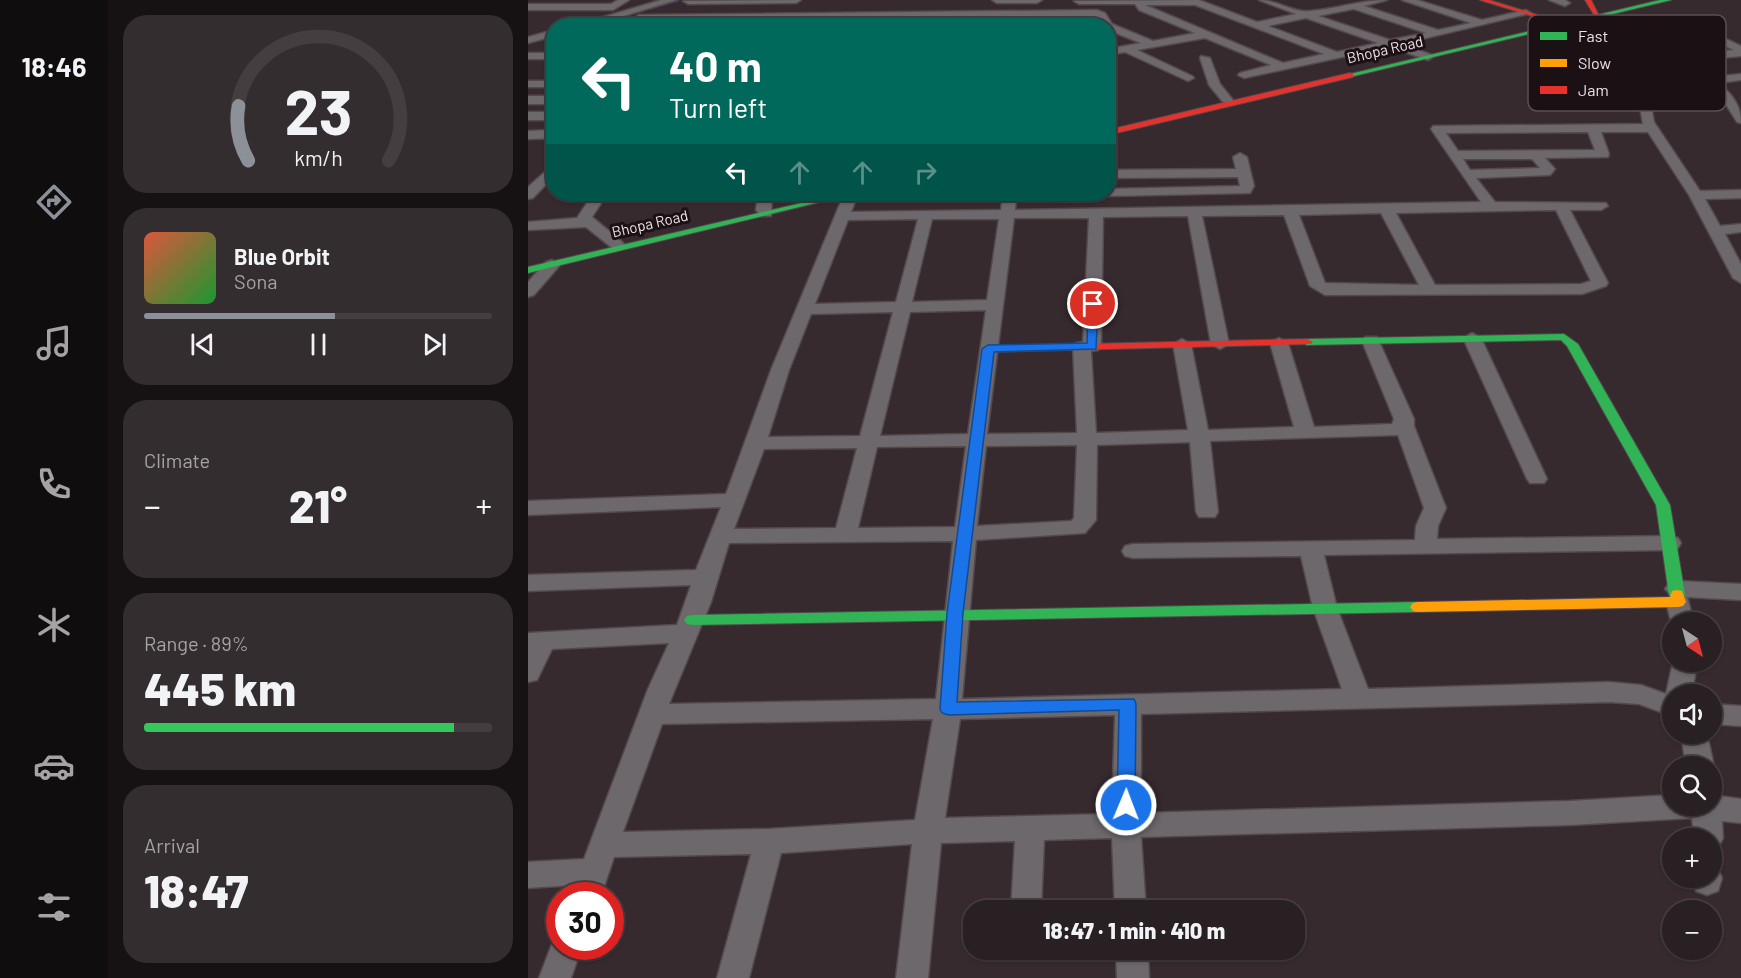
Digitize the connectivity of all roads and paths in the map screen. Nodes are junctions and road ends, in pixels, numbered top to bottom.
1 (604, 0) edge
2 (624, 0) edge
3 (671, 0) edge
4 (796, 0) edge
5 (917, 0) edge
6 (941, 0) edge
7 (983, 0) edge
8 (997, 0) edge
9 (1037, 0) edge
10 (1048, 0) edge
11 (1264, 0) edge
12 (1336, 0) edge
13 (1407, 0) edge
14 (1483, 0) edge
15 (1658, 0) edge
16 (1668, 0) edge
17 (690, 1) edge
18 (1071, 1) edge
19 (1082, 1) edge
20 (1140, 1) edge
21 (1588, 1) edge
22 (1383, 3) edge
23 (1353, 6) junction
24 (528, 7) edge
25 (1330, 10) junction
26 (1616, 10) junction
27 (1263, 13) dead end
28 (1526, 13) junction
29 (1080, 14) junction
30 (1306, 15) junction
31 (1533, 15) edge
32 (1596, 15) edge
33 (1600, 15) edge
34 (1601, 15) edge
35 (626, 16) edge
36 (906, 16) junction
37 (932, 16) junction
38 (528, 17) edge
39 (1350, 17) dead end
40 (954, 18) edge
41 (976, 18) edge
42 (1035, 18) edge
43 (1050, 18) edge
44 (1104, 18) edge
45 (1282, 20) junction
46 (1482, 23) junction
47 (1255, 25) junction
48 (1302, 27) dead end
49 (1457, 28) junction
50 (528, 29) edge
51 (1116, 29) edge
52 (546, 30) edge
53 (1528, 31) edge
54 (1391, 32) dead end
55 (1437, 33) junction
56 (546, 34) edge
57 (1206, 34) junction
58 (1412, 39) junction
59 (528, 40) edge
60 (1343, 42) dead end
61 (1391, 43) junction
62 (1726, 44) edge
63 (1155, 45) junction
64 (1363, 49) junction
65 (1129, 50) junction
66 (1116, 51) edge
67 (1741, 52) edge
68 (1177, 54) dead end
69 (1726, 54) edge
70 (1336, 55) junction
71 (546, 56) edge
72 (1425, 56) junction
73 (528, 57) edge
74 (1204, 58) dead end
75 (1282, 66) junction
76 (1244, 75) dead end
77 (1188, 78) dead end
78 (528, 84) edge
79 (546, 84) edge
80 (1726, 96) edge
81 (528, 100) edge
82 (546, 100) edge
83 (1227, 100) junction
84 (1647, 111) edge
85 (528, 116) edge
86 (546, 116) edge
87 (1741, 119) edge
88 (1593, 128) junction
89 (1651, 128) junction
90 (1116, 129) edge
91 (1116, 129) edge
92 (546, 134) edge
93 (528, 135) edge
94 (1454, 155) junction
95 (1536, 155) junction
96 (1240, 157) dead end
97 (546, 168) edge
98 (536, 169) dead end
99 (1244, 173) junction
100 (1116, 174) edge
101 (1466, 174) junction
102 (546, 176) edge
103 (1116, 193) edge
104 (1741, 194) edge
105 (528, 195) edge
106 (1696, 195) junction
107 (595, 201) edge
108 (765, 201) edge
109 (807, 201) edge
110 (817, 201) edge
111 (847, 201) edge
112 (1003, 201) edge
113 (1009, 201) edge
114 (1016, 201) edge
115 (1491, 206) junction
116 (1561, 206) junction
117 (1601, 206) dead end
118 (1387, 210) junction
119 (1194, 211) junction
120 (1290, 211) junction
121 (765, 212) junction
122 (1096, 213) junction
123 (926, 215) junction
124 (842, 216) junction
125 (588, 222) junction
126 (528, 226) edge
127 (1741, 228) edge
128 (1716, 231) junction
129 (616, 244) junction
130 (1734, 254) edge
131 (528, 265) edge
132 (552, 265) junction
133 (528, 270) edge
134 (1741, 278) edge
135 (1430, 290) junction
136 (528, 292) edge
137 (994, 305) junction
138 (901, 306) junction
139 (805, 309) junction
140 (1472, 338) junction
141 (1371, 341) junction
142 (1279, 343) junction
143 (1220, 344) junction
144 (1182, 345) junction
145 (1087, 347) junction
146 (988, 349) junction
147 (1404, 426) junction
148 (1306, 432) junction
149 (1199, 434) junction
150 (1087, 439) junction
151 (976, 440) junction
152 (869, 442) junction
153 (756, 443) junction
154 (1537, 479) dead end
155 (734, 500) junction
156 (528, 508) edge
157 (1207, 512) dead end
158 (965, 534) junction
159 (844, 535) junction
160 (721, 536) junction
161 (1670, 543) junction
162 (1425, 547) junction
163 (1311, 549) junction
164 (1133, 551) dead end
165 (705, 577) junction
166 (528, 583) edge
167 (1741, 592) edge
168 (1679, 604) edge
169 (1325, 608) junction
170 (955, 613) junction
171 (689, 627) junction
172 (536, 642) edge
173 (528, 673) edge
174 (1359, 699) junction
175 (1662, 702) edge
176 (1128, 704) junction
177 (948, 709) junction
178 (652, 714) junction
179 (1722, 715) edge
180 (1741, 716) edge
181 (1662, 808) edge
182 (1722, 808) edge
183 (1741, 811) edge
184 (1126, 825) junction
185 (1030, 828) junction
186 (928, 831) junction
187 (769, 841) junction
188 (594, 871) edge
189 (528, 875) edge
190 (1026, 900) edge
191 (1130, 900) edge
192 (561, 960) edge
193 (1132, 960) edge
194 (555, 978) edge
195 (734, 978) edge
196 (912, 978) edge
197 (1133, 978) edge

1 - 35 street
2 - 35 street
3 - 35 street
4 - 17 street
5 - 36 street
6 - 37 street
7 - 41 street
8 - 9 street
9 - 10 street
9 - 42 street
11 - 30 street
12 - 23 street
13 - 46 street
14 - 28 main road
15 - 26 main road, Bhopa Road
16 - 34 main road, Bhopa Road
17 - 35 street
18 - 19 street
19 - 20 street
19 - 29 street
20 - 47 street
20 - 57 street
21 - 26 main road
21 - 32 main road
22 - 23 street
22 - 49 street
23 - 25 street
23 - 55 street
24 - 35 street
25 - 30 street
25 - 39 street
26 - 33 main road, Bhopa Road
27 - 45 street
28 - 31 main road
28 - 46 street
29 - 43 street
29 - 44 street
30 - 45 street
30 - 61 street
35 - 36 street
35 - 38 street
36 - 37 street
37 - 40 street
45 - 47 street
45 - 48 street
46 - 49 street
47 - 57 street
47 - 70 street
49 - 55 street
50 - 52 street
51 - 63 street
53 - 72 main road, Bhopa Road
54 - 58 street
55 - 58 street
56 - 59 street
57 - 63 street
57 - 75 street
58 - 61 street
60 - 64 street
61 - 64 street
61 - 72 street
62 - 67 street
63 - 65 street
63 - 68 street
64 - 70 street
65 - 66 street
65 - 77 street
67 - 69 street
70 - 75 street
71 - 73 street
72 - 83 main road, Bhopa Road
72 - 90 main road, Bhopa Road
74 - 83 street
75 - 76 street
78 - 79 street
80 - 87 street
81 - 82 street
83 - 91 main road, Bhopa Road
84 - 89 street
85 - 86 street
88 - 89 street
88 - 94 street
88 - 95 street
89 - 106 street
92 - 93 street
94 - 95 street
94 - 101 street
95 - 101 street
96 - 99 street
97 - 98 street
99 - 100 street
99 - 103 street
101 - 115 street
102 - 105 street
104 - 106 street
106 - 128 street
107 - 125 street
108 - 121 street
109 - 121 main road, Bhopa Road
110 - 121 main road, Bhopa Road
111 - 124 street
112 - 123 street
113 - 137 street
114 - 122 street
115 - 116 street
115 - 118 street
116 - 117 street
116 - 135 street
118 - 120 street
118 - 135 street
119 - 120 street
119 - 122 street
119 - 143 street
120 - 135 street
121 - 129 main road, Bhopa Road
121 - 132 main road, Bhopa Road
122 - 145 street
123 - 124 street
123 - 138 street
124 - 139 street
125 - 126 street
125 - 129 street
127 - 128 street
128 - 130 street
129 - 131 main road, Bhopa Road
130 - 134 street
132 - 133 main road, Bhopa Road
132 - 136 street
137 - 138 street
137 - 146 street
138 - 139 street
138 - 152 street
139 - 153 street
140 - 141 main road
140 - 154 street
140 - 161 main road
141 - 142 main road
141 - 147 street
142 - 143 main road
142 - 148 street
143 - 144 main road
144 - 145 main road
144 - 149 street
145 - 146 main road
145 - 150 street
146 - 151 street
147 - 148 street
147 - 162 street
148 - 149 street
149 - 150 street
149 - 157 street
150 - 151 street
150 - 158 street
151 - 152 street
151 - 158 street
152 - 153 street
152 - 159 street
153 - 155 street
155 - 156 street
155 - 160 street
158 - 159 street
158 - 170 street
159 - 160 street
160 - 165 street
161 - 162 street
161 - 168 main road
162 - 163 street
163 - 164 street
163 - 169 street
165 - 166 street
165 - 171 street
167 - 168 street
168 - 169 main road
169 - 170 main road
169 - 174 street
170 - 171 main road
170 - 177 street
171 - 172 street
171 - 178 street
172 - 173 street
174 - 175 street
174 - 176 street
176 - 177 street
176 - 184 street
177 - 178 street
177 - 186 street
178 - 188 street
179 - 180 street
181 - 184 street
182 - 183 street
184 - 185 street
184 - 191 street
185 - 186 street
185 - 190 street
186 - 187 street
186 - 196 street
187 - 188 street
187 - 195 street
188 - 189 street
192 - 194 street
193 - 197 street

